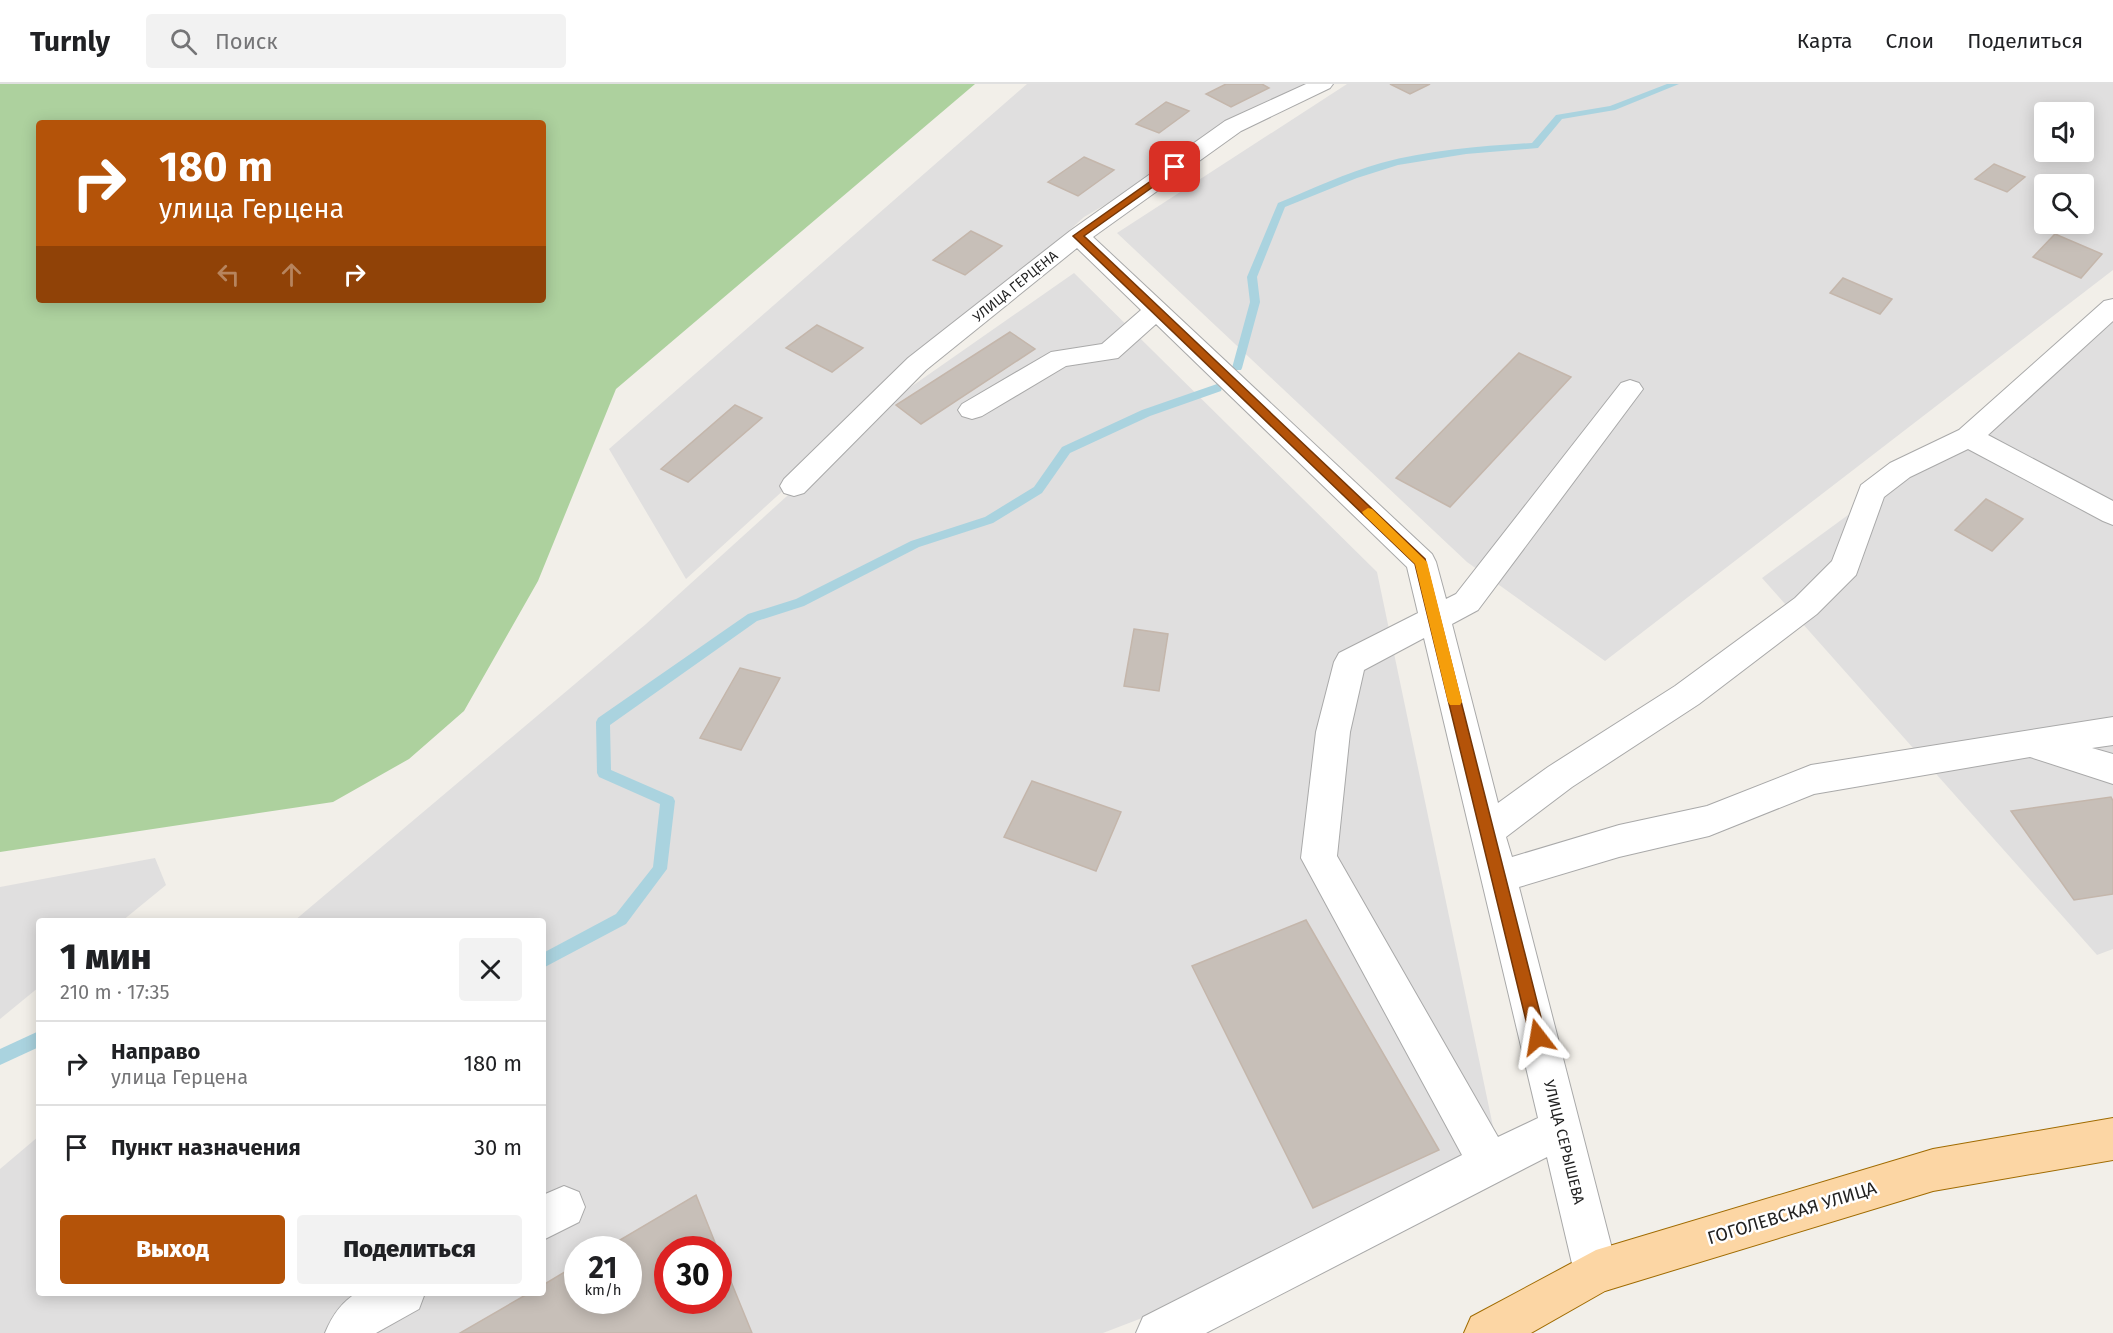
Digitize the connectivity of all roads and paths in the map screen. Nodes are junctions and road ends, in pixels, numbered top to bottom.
1 (1323, 84) edge
2 (1078, 236) junction
3 (2113, 307) edge
4 (1157, 310) junction
5 (1630, 389) dead end
6 (972, 410) dead end
7 (1969, 437) junction
8 (794, 486) dead end
9 (2113, 514) edge
10 (1435, 619) junction
11 (2113, 731) edge
12 (2030, 743) junction
13 (2113, 770) edge
14 (1487, 831) junction
15 (1499, 877) junction
16 (1560, 1129) junction
17 (2113, 1139) edge
18 (1489, 1163) junction
19 (1596, 1272) junction
20 (397, 1296) edge
21 (348, 1333) edge
22 (1159, 1333) edge
23 (1487, 1333) edge

1 - 2 street, УЛИЦА ГЕРЦЕНА
2 - 4 street, УЛИЦА СЕРЫШЕВА
2 - 8 street, УЛИЦА ГЕРЦЕНА
3 - 7 street
4 - 6 street
4 - 10 street, УЛИЦА СЕРЫШЕВА
5 - 10 street
7 - 9 street
7 - 14 street
10 - 14 street, УЛИЦА СЕРЫШЕВА
10 - 18 street
11 - 12 street
12 - 13 street
12 - 15 street
14 - 15 street, УЛИЦА СЕРЫШЕВА
15 - 16 street, УЛИЦА СЕРЫШЕВА
16 - 18 street
16 - 19 street, УЛИЦА СЕРЫШЕВА
17 - 19 main road, ГОГОЛЕВСКАЯ УЛИЦА
18 - 22 street
19 - 23 main road, ГОГОЛЕВСКАЯ УЛИЦА
20 - 21 street

